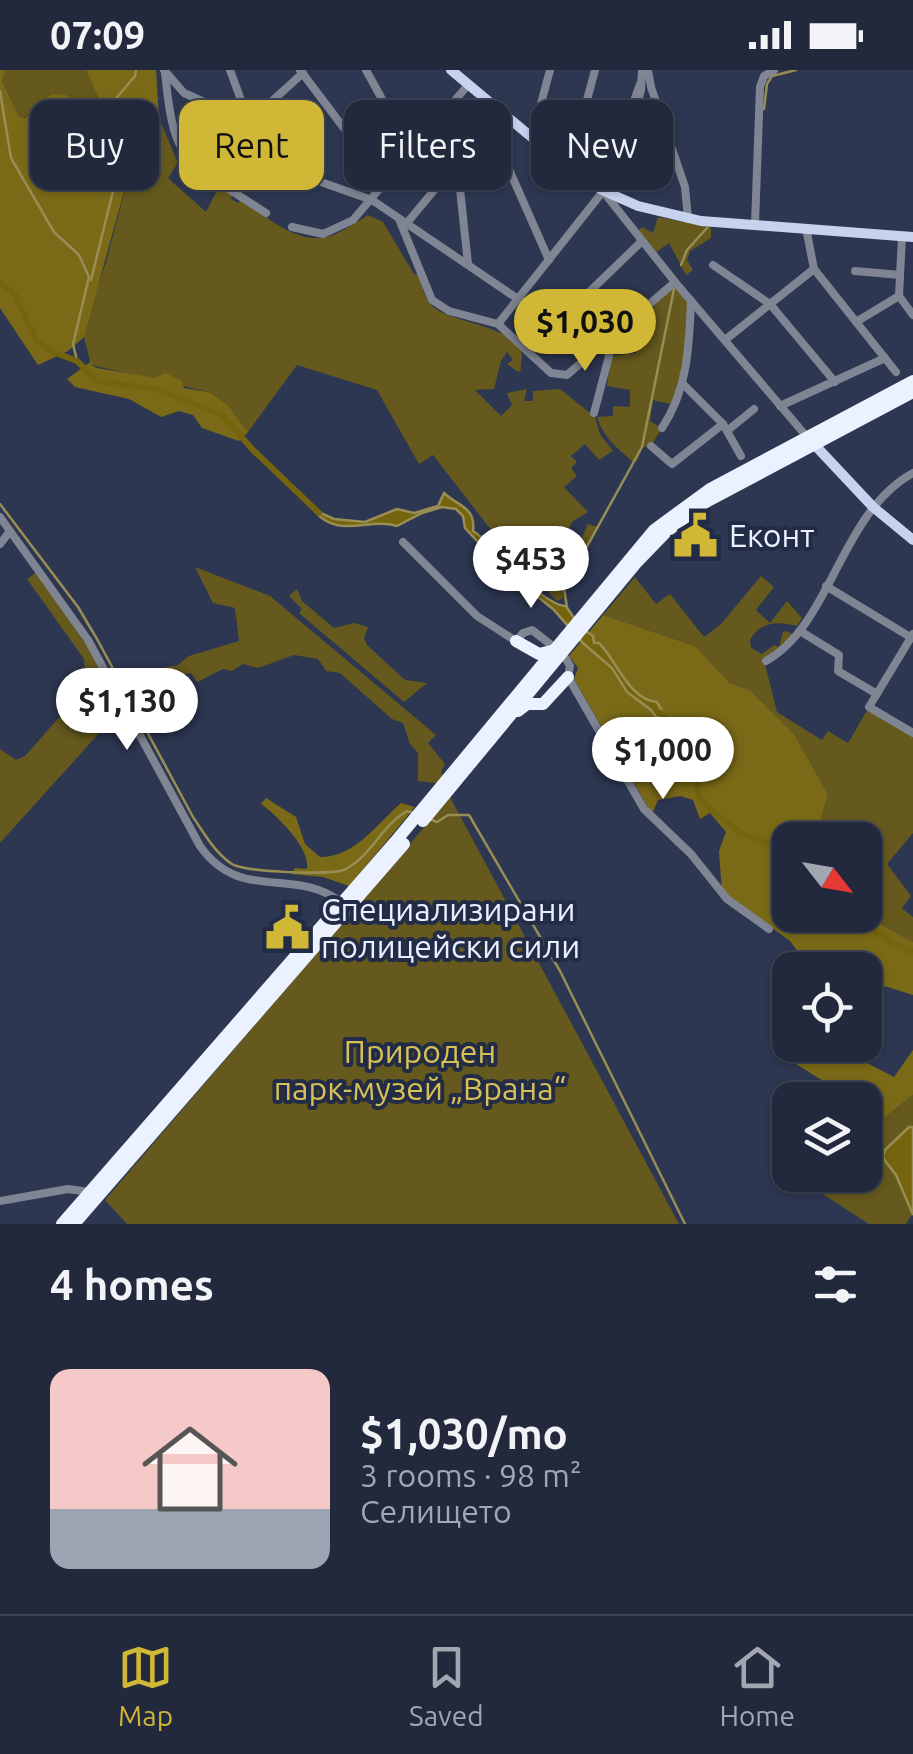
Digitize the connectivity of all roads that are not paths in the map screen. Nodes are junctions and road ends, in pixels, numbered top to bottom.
1 (230, 70) edge
2 (366, 70) edge
3 (450, 70) edge
4 (550, 70) edge
5 (595, 70) edge
6 (642, 70) edge
7 (774, 70) edge
8 (164, 71) edge
9 (303, 71) edge
10 (640, 84) junction
11 (468, 85) junction
12 (651, 87) junction
13 (200, 100) edge
14 (241, 100) edge
15 (272, 100) edge
16 (381, 100) edge
17 (456, 100) edge
18 (487, 100) edge
19 (542, 100) edge
20 (587, 100) edge
21 (638, 100) edge
22 (511, 120) edge
23 (344, 127) edge
24 (531, 136) edge
25 (179, 145) edge
26 (511, 174) edge
27 (324, 184) edge
28 (230, 190) edge
29 (381, 190) edge
30 (433, 190) edge
31 (460, 190) edge
32 (602, 190) junction
33 (372, 200) junction
34 (266, 214) dead end
35 (688, 219) junction
36 (402, 222) junction
37 (754, 224) junction
38 (292, 227) dead end
39 (806, 228) junction
40 (907, 236) edge
41 (642, 241) junction
42 (549, 260) junction
43 (468, 264) junction
44 (713, 265) dead end
45 (814, 268) junction
46 (855, 271) dead end
47 (900, 274) junction
48 (675, 282) junction
49 (899, 296) junction
50 (518, 299) junction
51 (691, 301) junction
52 (770, 304) junction
53 (913, 315) edge
54 (856, 322) junction
55 (498, 324) junction
56 (554, 326) junction
57 (725, 340) junction
58 (606, 341) junction
59 (586, 358) junction
60 (885, 358) junction
61 (896, 372) dead end
62 (913, 381) edge
63 (835, 382) junction
64 (683, 384) junction
65 (913, 392) edge
66 (780, 406) junction
67 (754, 409) dead end
68 (594, 412) dead end
69 (725, 427) junction
70 (662, 428) dead end
71 (811, 441) junction
72 (651, 446) dead end
73 (741, 456) dead end
74 (913, 473) edge
75 (873, 507) junction
76 (0, 517) edge
77 (10, 531) junction
78 (913, 540) edge
79 (403, 542) dead end
80 (0, 544) edge
81 (826, 586) junction
82 (800, 631) junction
83 (912, 636) edge
84 (516, 641) junction
85 (560, 647) junction
86 (532, 652) junction
87 (766, 661) dead end
88 (538, 676) junction
89 (568, 677) junction
90 (877, 694) junction
91 (533, 705) junction
92 (912, 718) edge
93 (505, 722) junction
94 (909, 731) edge
95 (428, 809) junction
96 (346, 906) junction
97 (769, 929) dead end
98 (89, 1193) junction
99 (0, 1200) edge
100 (62, 1224) edge
101 (74, 1224) edge

1 - 14 street
2 - 16 street
3 - 11 main road
4 - 19 street
5 - 20 street
6 - 10 street
6 - 12 street
7 - 37 street
8 - 13 street
8 - 25 street
9 - 15 street
9 - 23 street
10 - 12 street
10 - 21 street
11 - 17 street
11 - 18 main road
12 - 35 street
22 - 24 main road
26 - 42 street
27 - 33 street
28 - 34 street
29 - 33 street
30 - 36 street
31 - 43 street
32 - 35 main road
32 - 41 street
32 - 42 street
33 - 36 street
33 - 38 street
35 - 37 main road
36 - 43 street
36 - 55 street
37 - 39 main road
39 - 40 main road
39 - 45 street
40 - 47 street
41 - 48 street
41 - 56 street
42 - 50 street
43 - 50 street
44 - 52 street
45 - 52 street
45 - 54 street
46 - 47 street
47 - 49 street
48 - 51 street
48 - 58 street
49 - 53 street
49 - 54 street
50 - 55 street
50 - 56 street
51 - 57 street
51 - 64 street
52 - 57 street
52 - 63 street
54 - 60 street
55 - 59 street
56 - 59 street
57 - 66 street
58 - 59 street
58 - 68 street
60 - 61 street
60 - 63 street
62 - 71 highway
63 - 66 street
64 - 69 street
64 - 70 street
65 - 71 highway
66 - 71 street
67 - 69 street
69 - 72 street
69 - 73 street
71 - 75 main road
71 - 85 highway
74 - 75 street
75 - 78 main road
75 - 81 street
76 - 77 street
77 - 80 street
77 - 96 street
79 - 84 street
81 - 82 street
81 - 83 street
82 - 87 street
82 - 90 street
83 - 90 street
84 - 85 street
84 - 86 highway
85 - 86 highway
85 - 88 highway
85 - 89 street
86 - 88 highway
88 - 91 highway
88 - 93 highway
88 - 95 highway
89 - 91 highway
89 - 97 street
90 - 94 street
91 - 93 highway
92 - 94 street
93 - 95 highway
95 - 96 highway
96 - 98 highway
96 - 101 highway
98 - 99 street
98 - 100 highway

